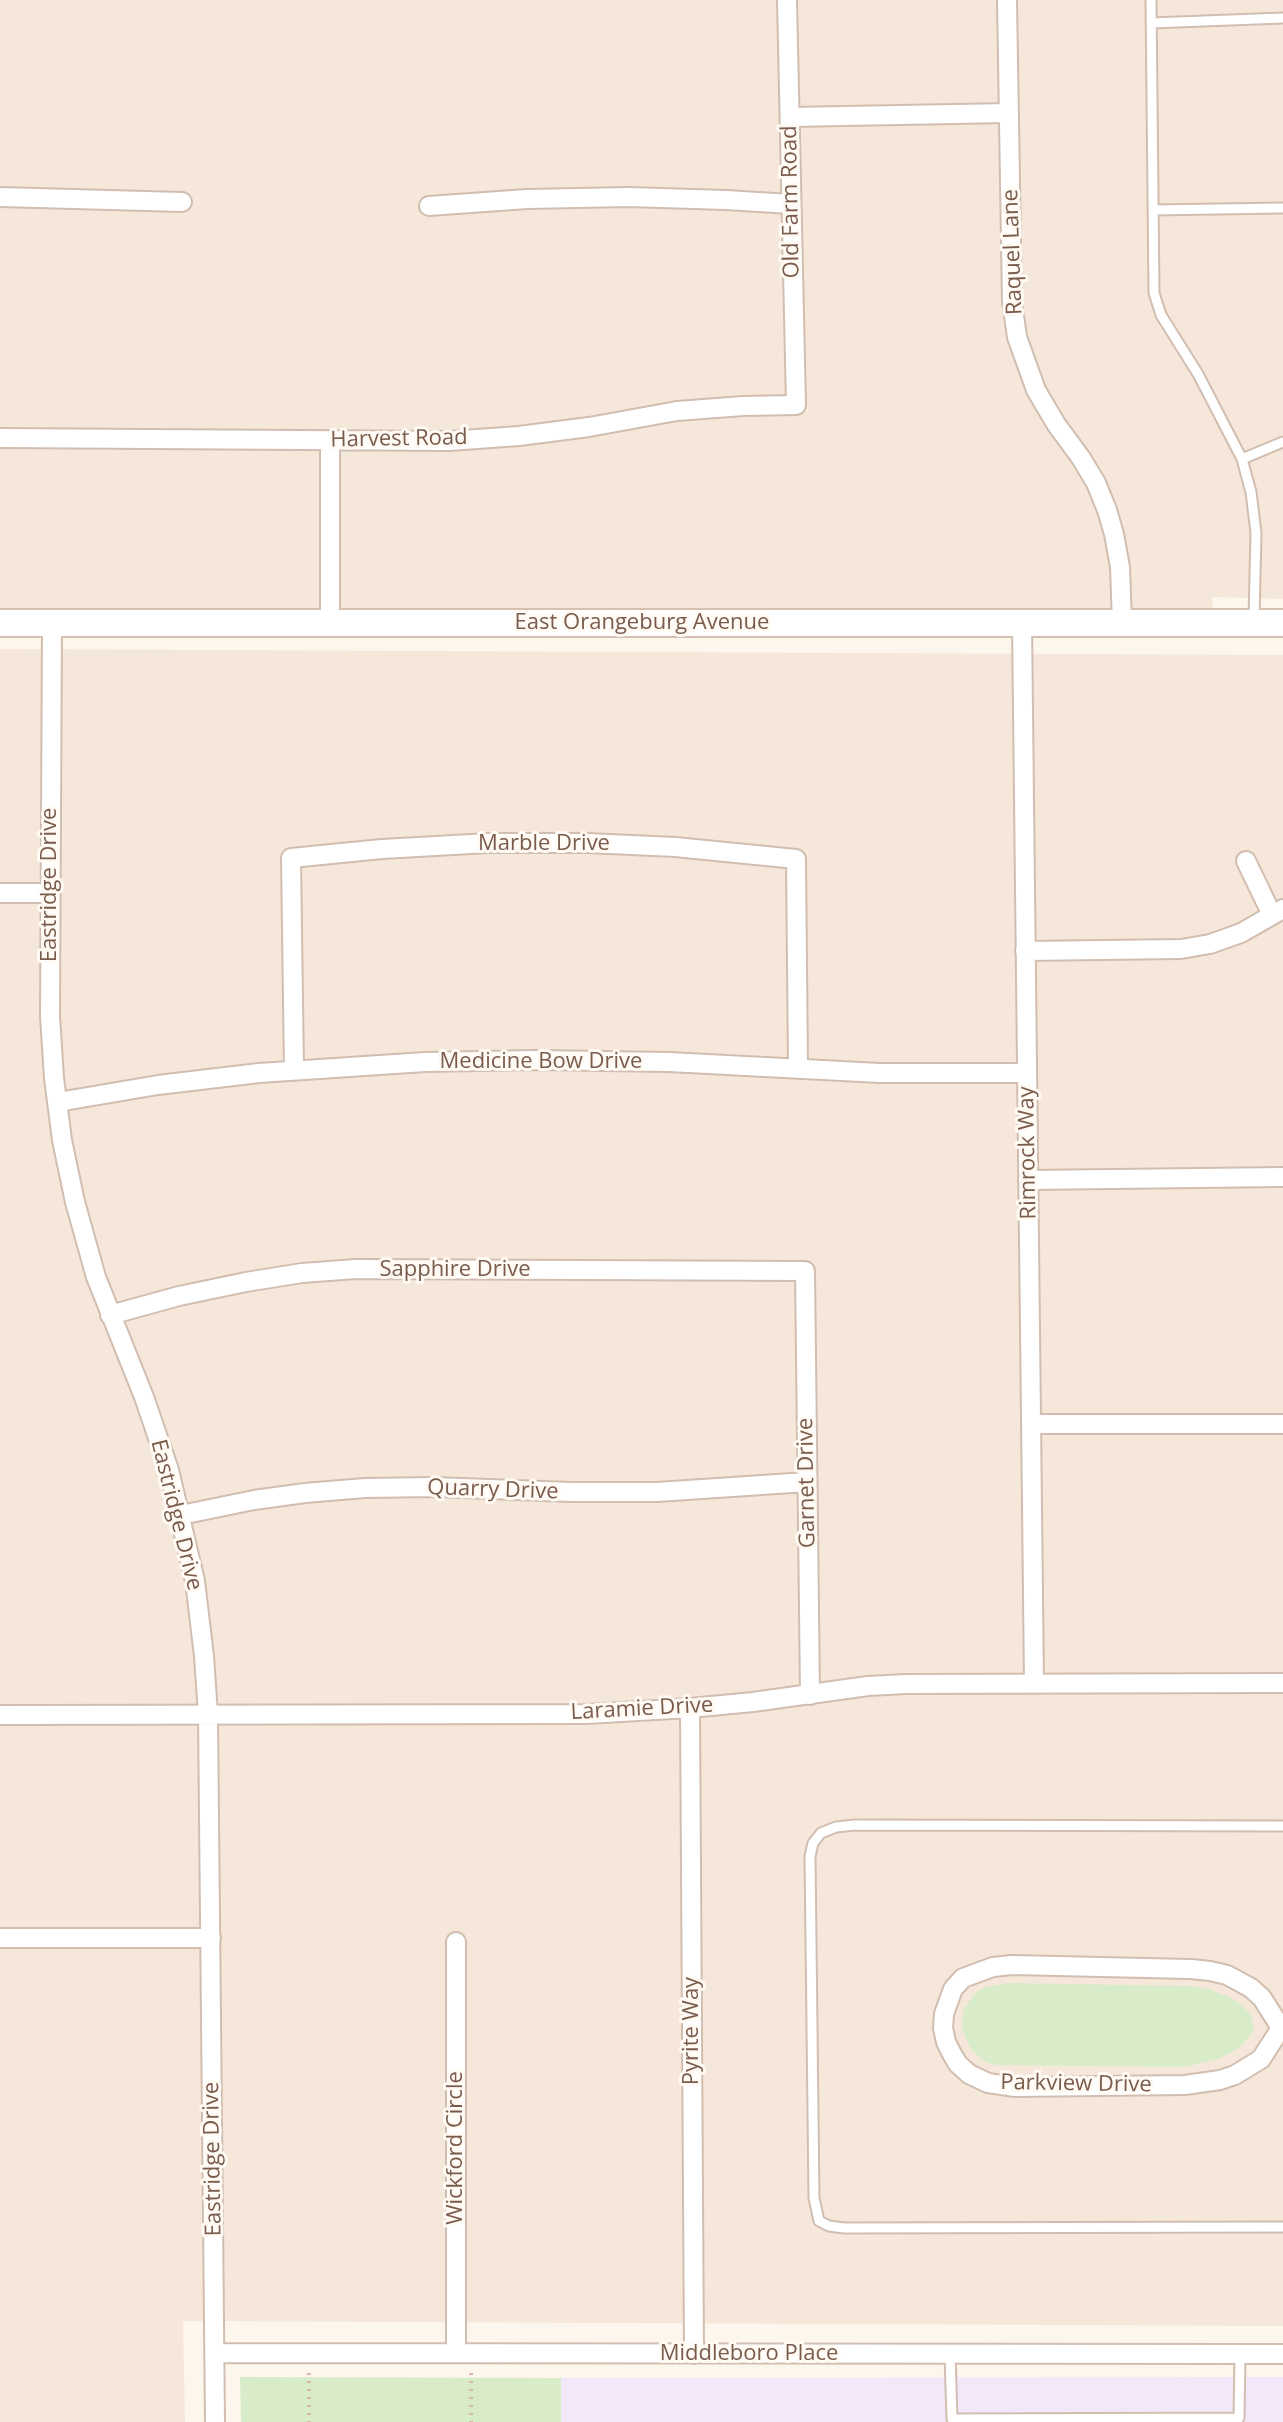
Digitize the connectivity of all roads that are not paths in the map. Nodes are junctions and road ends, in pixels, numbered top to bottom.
1 (787, 0) edge
2 (1007, 0) edge
3 (1151, 0) edge
4 (1283, 18) edge
5 (1151, 23) junction
6 (1009, 113) junction
7 (790, 117) junction
8 (0, 197) edge
9 (182, 202) dead end
10 (791, 204) junction
11 (429, 206) dead end
12 (1283, 208) edge
13 (1153, 210) junction
14 (796, 405) joint
15 (0, 438) edge
16 (330, 440) junction
17 (1283, 442) edge
18 (1242, 459) junction
19 (1022, 622) junction
20 (0, 623) edge
21 (52, 623) junction
22 (330, 623) junction
23 (1122, 623) junction
24 (1254, 623) junction
25 (1283, 623) edge
26 (1246, 861) dead end
27 (0, 893) edge
28 (50, 893) junction
29 (1277, 912) edge
30 (1025, 951) junction
31 (798, 1068) junction
32 (294, 1070) junction
33 (1027, 1073) junction
34 (58, 1102) junction
35 (1283, 1177) edge
36 (1028, 1180) junction
37 (805, 1271) joint
38 (110, 1315) junction
39 (1031, 1424) junction
40 (1283, 1424) edge
41 (807, 1482) junction
42 (181, 1515) junction
43 (1034, 1683) junction
44 (1283, 1683) edge
45 (810, 1695) junction
46 (690, 1708) junction
47 (0, 1715) edge
48 (208, 1715) junction
49 (1283, 1826) edge
50 (0, 1938) edge
51 (211, 1938) junction
52 (456, 1942) dead end
53 (1282, 2028) edge
54 (1283, 2227) edge
55 (215, 2353) junction
56 (456, 2353) junction
57 (694, 2354) junction
58 (950, 2354) junction
59 (1283, 2354) edge
60 (1240, 2355) junction
61 (952, 2420) edge
62 (1239, 2420) edge
63 (215, 2422) edge

1 - 7 street, Old Farm Road
2 - 6 street, Raquel Lane
3 - 5 lane
4 - 5 lane
5 - 13 lane
6 - 7 street
6 - 23 street, Raquel Lane
7 - 10 street, Old Farm Road
8 - 9 street
10 - 11 street
10 - 14 street, Old Farm Road
12 - 13 lane
13 - 18 lane
14 - 16 street, Harvest Road
15 - 16 street, Harvest Road
16 - 22 street
17 - 18 lane
18 - 24 lane
19 - 22 street, East Orangeburg Avenue
19 - 23 street, East Orangeburg Avenue
19 - 30 street, Rimrock Way
20 - 21 street, East Orangeburg Avenue
21 - 22 street, East Orangeburg Avenue
21 - 28 street, Eastridge Drive
23 - 24 street, East Orangeburg Avenue
24 - 25 street, East Orangeburg Avenue
26 - 29 street
27 - 28 street
28 - 34 street, Eastridge Drive
29 - 30 street
30 - 33 street, Rimrock Way
31 - 32 street, Medicine Bow Drive
31 - 32 street, Marble Drive
31 - 33 street, Medicine Bow Drive
32 - 34 street, Medicine Bow Drive
33 - 36 street, Rimrock Way
34 - 38 street, Eastridge Drive
35 - 36 street
36 - 39 street, Rimrock Way
37 - 38 street, Sapphire Drive
37 - 41 street, Garnet Drive
38 - 42 street, Eastridge Drive
39 - 40 street
39 - 43 street, Rimrock Way
41 - 42 street, Quarry Drive
41 - 45 street, Garnet Drive
42 - 48 street, Eastridge Drive
43 - 44 street, Laramie Drive
43 - 45 street, Laramie Drive
45 - 46 street, Laramie Drive
46 - 48 street, Laramie Drive
46 - 57 street, Pyrite Way
47 - 48 street, Laramie Drive
48 - 51 street, Eastridge Drive
49 - 54 lane
50 - 51 street
51 - 55 street, Eastridge Drive
52 - 56 street, Wickford Circle
53 - 53 street, Parkview Drive
55 - 56 street, Middleboro Place
55 - 63 street, Eastridge Drive
56 - 57 street, Middleboro Place
57 - 58 street, Middleboro Place
58 - 60 street, Middleboro Place
58 - 61 lane
59 - 60 street, Middleboro Place
60 - 62 lane
61 - 62 lane

